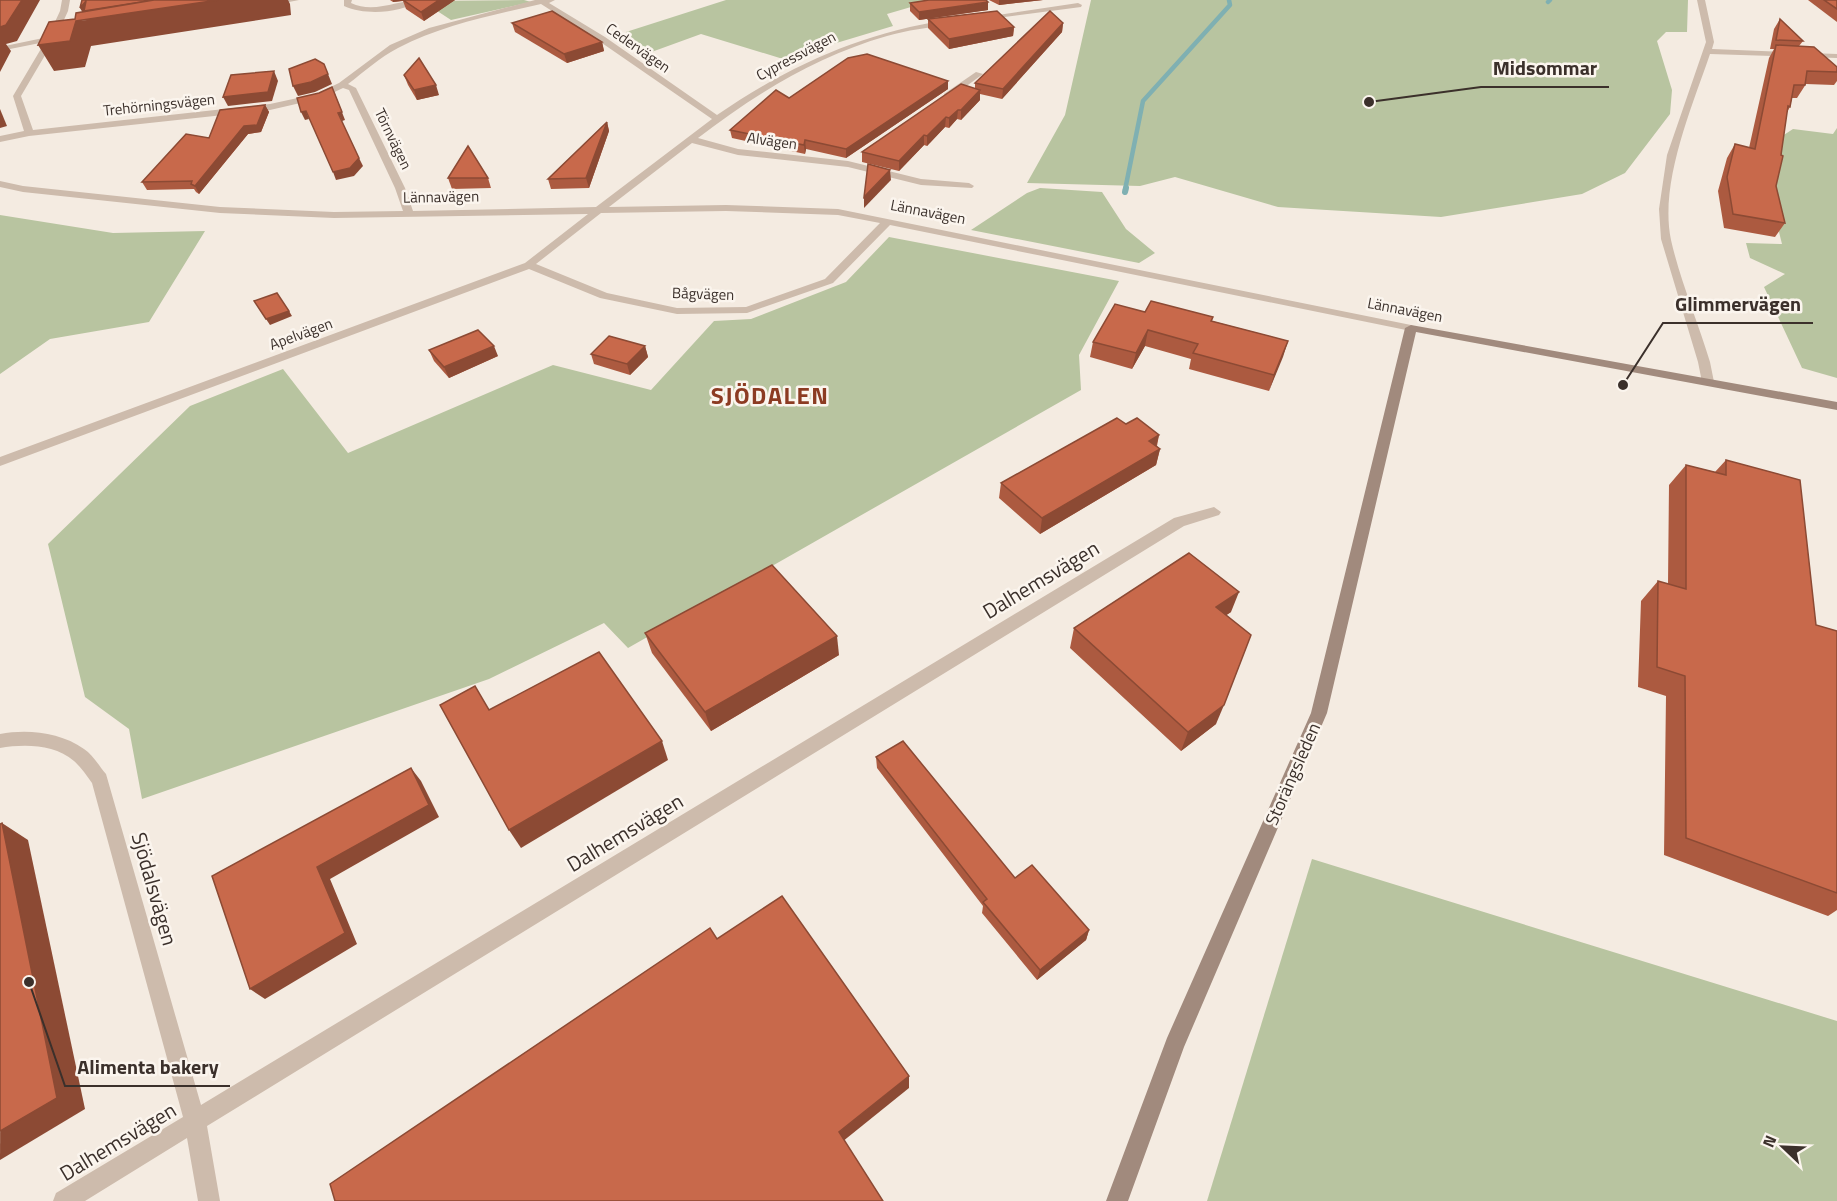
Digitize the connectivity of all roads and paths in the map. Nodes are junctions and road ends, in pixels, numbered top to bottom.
1 (66, 0) edge
2 (295, 0) edge
3 (348, 0) edge
4 (417, 0) edge
5 (1701, 0) edge
6 (544, 1) edge
7 (1078, 5) dead end
8 (257, 6) dead end
9 (70, 35) edge
10 (49, 39) junction
11 (0, 49) edge
12 (1707, 51) junction
13 (1837, 56) edge
14 (979, 74) dead end
15 (342, 85) junction
16 (941, 100) edge
17 (717, 119) junction
18 (29, 133) junction
19 (0, 139) edge
20 (693, 140) junction
21 (857, 158) dead end
22 (848, 164) junction
23 (0, 184) edge
24 (969, 186) dead end
25 (598, 211) junction
26 (409, 215) junction
27 (888, 221) junction
28 (530, 265) junction
29 (1411, 328) junction
30 (1708, 382) junction
31 (1837, 406) edge
32 (0, 462) edge
33 (1214, 512) dead end
34 (0, 741) edge
35 (195, 1122) junction
36 (64, 1201) edge
37 (209, 1201) edge
38 (1117, 1201) edge

1 - 10 street
2 - 8 street
3 - 4 street
5 - 12 street
6 - 15 street, Trehörningsvägen
6 - 17 street, Cedervägen
7 - 17 street, Cypressvägen
9 - 10 street
10 - 11 street
10 - 18 street
12 - 13 street
12 - 30 street
14 - 16 street
15 - 18 street, Trehörningsvägen
15 - 26 street, Törnvägen
17 - 20 street, Cypressvägen
18 - 19 street, Trehörningsvägen
20 - 22 street, Alvägen
20 - 25 street, Cypressvägen
21 - 22 street
22 - 24 street, Alvägen
23 - 26 street, Lännavägen
25 - 26 street, Lännavägen
25 - 27 street, Lännavägen
25 - 28 street, Apelvägen
27 - 28 street, Bågvägen
27 - 29 street, Lännavägen
28 - 32 street, Apelvägen
29 - 30 main road, Lännavägen
29 - 38 main road, Storängsleden
30 - 31 main road, Lännavägen
33 - 35 street, Dalhemsvägen
34 - 35 street, Sjödalsvägen
35 - 36 street, Dalhemsvägen
35 - 37 street, Sjödalsvägen

